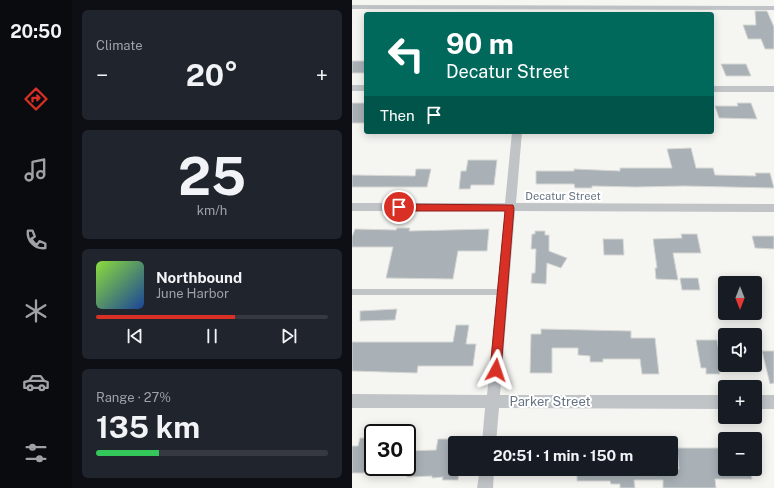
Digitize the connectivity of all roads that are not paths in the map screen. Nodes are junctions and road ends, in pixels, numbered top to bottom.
1 (352, 7) edge
2 (528, 7) edge
3 (774, 8) edge
4 (352, 88) edge
5 (364, 88) edge
6 (714, 88) edge
7 (774, 89) edge
8 (517, 134) edge
9 (352, 207) edge
10 (510, 208) junction
11 (774, 208) edge
12 (352, 292) edge
13 (503, 292) junction
14 (352, 401) edge
15 (493, 401) junction
16 (718, 402) edge
17 (762, 402) edge
18 (774, 402) edge
19 (490, 436) edge
20 (486, 476) edge
21 (485, 488) edge

1 - 2 street
2 - 3 street
4 - 5 street
6 - 7 street
8 - 10 street
9 - 10 street, Decatur Street
10 - 11 street, Decatur Street
10 - 13 street
12 - 13 lane
13 - 15 street
14 - 15 street, Parker Street
15 - 16 street, Parker Street
15 - 19 street
17 - 18 street
20 - 21 street

